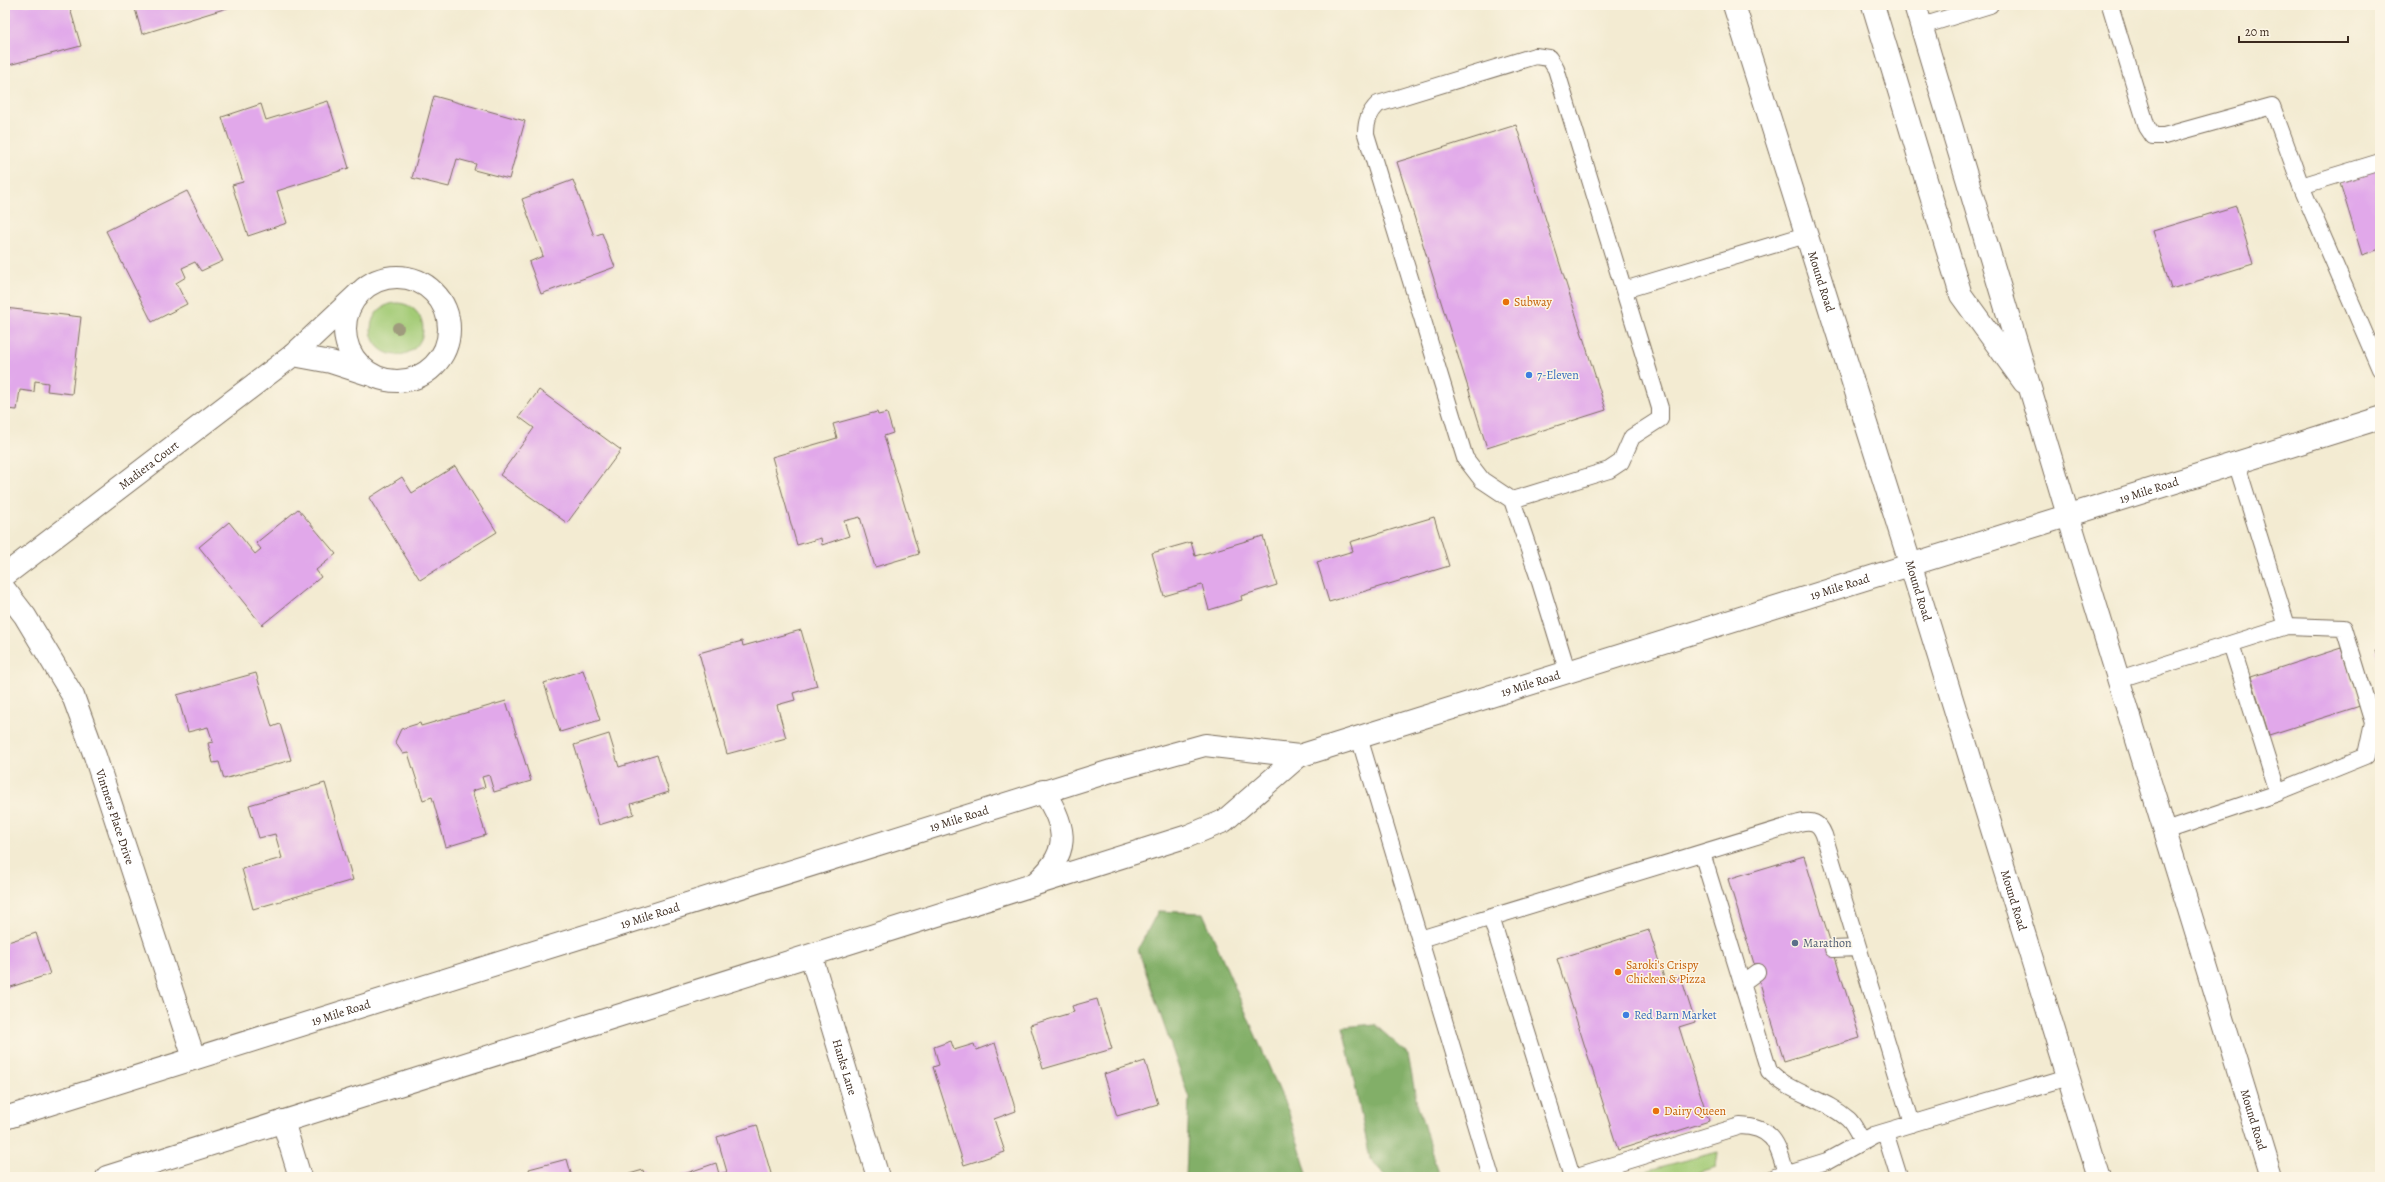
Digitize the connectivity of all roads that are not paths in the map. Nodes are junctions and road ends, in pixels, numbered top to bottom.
1 (1734, 5) edge
2 (1873, 5) edge
3 (1915, 5) edge
4 (1990, 5) edge
5 (2110, 5) edge
6 (1922, 26) junction
7 (2380, 162) edge
8 (2301, 186) junction
9 (1806, 235) junction
10 (1624, 290) junction
11 (359, 293) junction
12 (293, 356) junction
13 (2380, 369) edge
14 (376, 376) junction
15 (2034, 396) junction
16 (2380, 418) edge
17 (2236, 462) junction
18 (1512, 500) junction
19 (2068, 515) junction
20 (1910, 563) junction
21 (5, 574) edge
22 (5, 590) edge
23 (2287, 626) junction
24 (2231, 644) junction
25 (1567, 670) junction
26 (2119, 679) junction
27 (1359, 737) junction
28 (1299, 756) junction
29 (1043, 792) junction
30 (2277, 792) junction
31 (2166, 832) junction
32 (1702, 852) junction
33 (1030, 887) junction
34 (1491, 917) junction
35 (1420, 939) junction
36 (1858, 948) junction
37 (1833, 949) dead end
38 (811, 956) junction
39 (1757, 972) dead end
40 (1742, 983) junction
41 (194, 1058) junction
42 (2068, 1077) junction
43 (5, 1118) edge
44 (283, 1121) junction
45 (1912, 1124) junction
46 (1885, 1132) junction
47 (2085, 1133) junction
48 (1863, 1142) junction
49 (1782, 1176) edge
50 (107, 1177) edge
51 (300, 1177) edge
52 (878, 1177) edge
53 (1492, 1177) edge
54 (1573, 1177) edge
55 (1899, 1177) edge
56 (2099, 1177) edge
57 (2112, 1177) edge
58 (2272, 1177) edge

1 - 9 main road, Mound Road
2 - 15 main road
3 - 6 main road, Mound Road
4 - 6 lane
5 - 8 lane
6 - 15 main road, Mound Road
7 - 8 lane
8 - 13 lane
9 - 10 lane
9 - 20 main road, Mound Road
10 - 18 lane
10 - 18 lane
11 - 12 main road, Madiera Court
11 - 14 main road, Madiera Court
11 - 14 main road, Madiera Court
12 - 14 main road, Madiera Court
12 - 21 main road, Madiera Court
15 - 19 main road, Mound Road
16 - 17 main road, 19 Mile Road
17 - 19 main road, 19 Mile Road
17 - 23 lane
18 - 25 lane
19 - 20 main road, 19 Mile Road
19 - 26 main road, Mound Road
20 - 25 main road, 19 Mile Road
20 - 42 main road, Mound Road
22 - 41 main road, Vintners Place Drive
23 - 24 lane
23 - 30 lane
24 - 26 lane
24 - 30 lane
25 - 27 main road, 19 Mile Road
26 - 31 main road, Mound Road
27 - 28 main road, 19 Mile Road
27 - 35 lane
28 - 29 main road, 19 Mile Road
28 - 33 main road, 19 Mile Road
29 - 33 main road
29 - 41 main road, 19 Mile Road
30 - 31 lane
31 - 58 main road, Mound Road
32 - 34 lane
32 - 36 lane
32 - 40 lane
33 - 38 main road, 19 Mile Road
34 - 35 lane
34 - 54 lane
35 - 53 lane
36 - 37 lane
36 - 45 lane
38 - 44 main road, 19 Mile Road
38 - 52 main road, Hanks Lane
39 - 40 lane
40 - 48 lane
41 - 43 main road, 19 Mile Road
42 - 45 lane
42 - 47 main road, Mound Road
44 - 50 main road, 19 Mile Road
44 - 51 main road
45 - 46 lane
46 - 48 lane
46 - 55 lane
47 - 56 main road, Mound Road
47 - 57 main road
48 - 49 lane
49 - 54 lane

